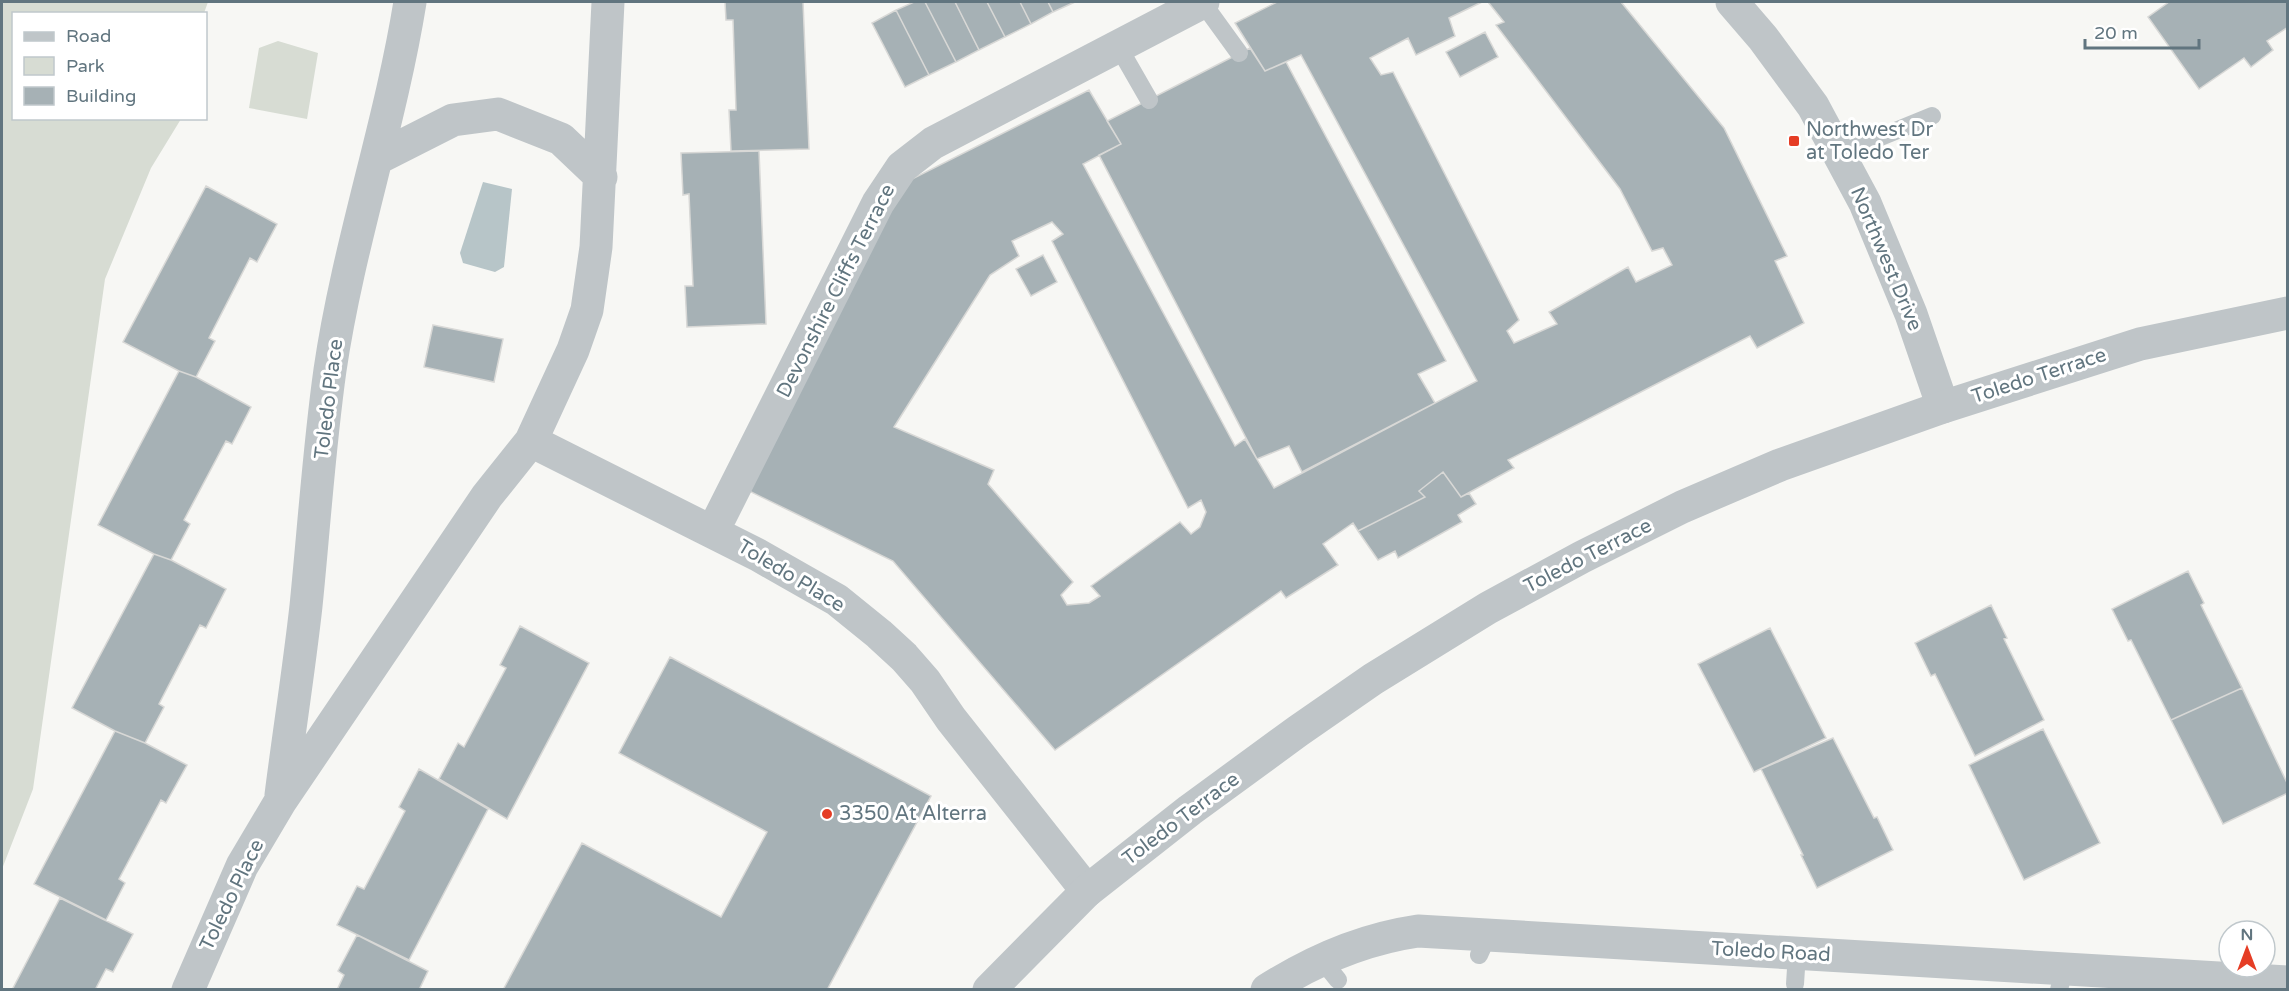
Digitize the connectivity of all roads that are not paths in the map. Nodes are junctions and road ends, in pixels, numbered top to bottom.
1 (410, 2) edge
2 (608, 2) edge
3 (1203, 2) edge
4 (1732, 2) edge
5 (1118, 46) junction
6 (1239, 53) dead end
7 (1149, 99) dead end
8 (1932, 116) dead end
9 (1839, 154) junction
10 (378, 158) junction
11 (601, 177) junction
12 (2288, 313) edge
13 (1943, 407) junction
14 (531, 441) junction
15 (713, 531) junction
16 (280, 802) junction
17 (1087, 891) junction
18 (2061, 979) edge
19 (2166, 982) edge
20 (2277, 984) edge
21 (188, 990) edge
22 (989, 990) edge
23 (1267, 990) edge

1 - 10 street, Toledo Place
2 - 11 street, Toledo Place
3 - 5 street, Devonshire Cliffs Terrace
3 - 6 lane
4 - 9 street, Northwest Drive
5 - 7 lane
5 - 15 street, Devonshire Cliffs Terrace
8 - 9 lane
9 - 13 street, Northwest Drive
10 - 11 street
10 - 16 street, Toledo Place
11 - 14 street, Toledo Place
12 - 13 street, Toledo Terrace
13 - 17 street, Toledo Terrace
14 - 15 street, Toledo Place
14 - 16 street, Toledo Place
15 - 17 street, Toledo Place
16 - 21 street, Toledo Place
17 - 22 street, Toledo Terrace
18 - 19 street, Toledo Road
18 - 23 street, Toledo Road
19 - 20 street, Toledo Road

